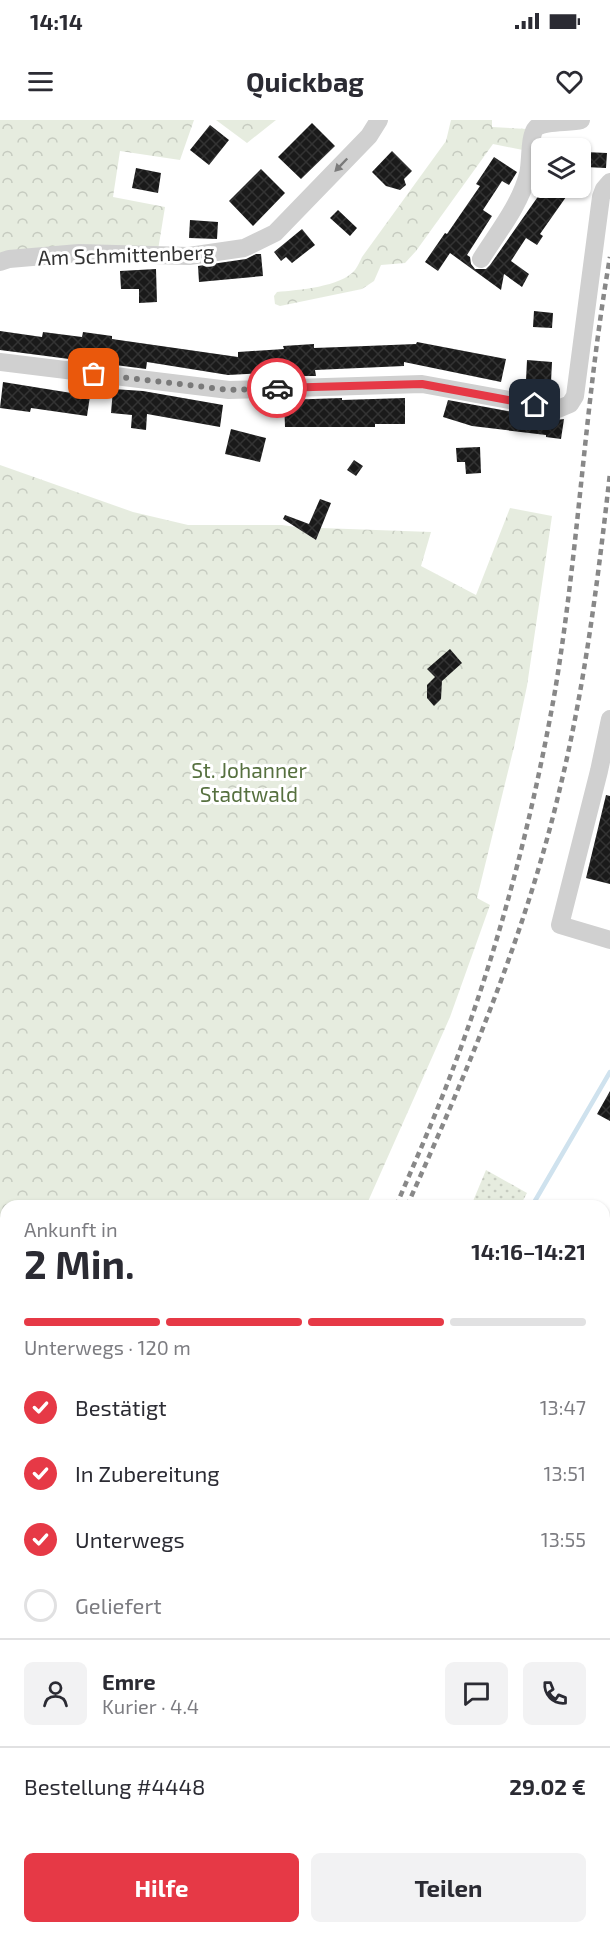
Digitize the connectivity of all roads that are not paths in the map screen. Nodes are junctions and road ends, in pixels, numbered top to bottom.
1 (379, 120) edge
2 (581, 120) edge
3 (610, 182) edge
4 (481, 259) dead end
5 (0, 261) edge
6 (0, 362) edge
7 (610, 719) edge
8 (610, 940) edge

1 -> 5 street, Am Schmittenberg
2 - 4 street
3 - 6 street
7 - 8 street

